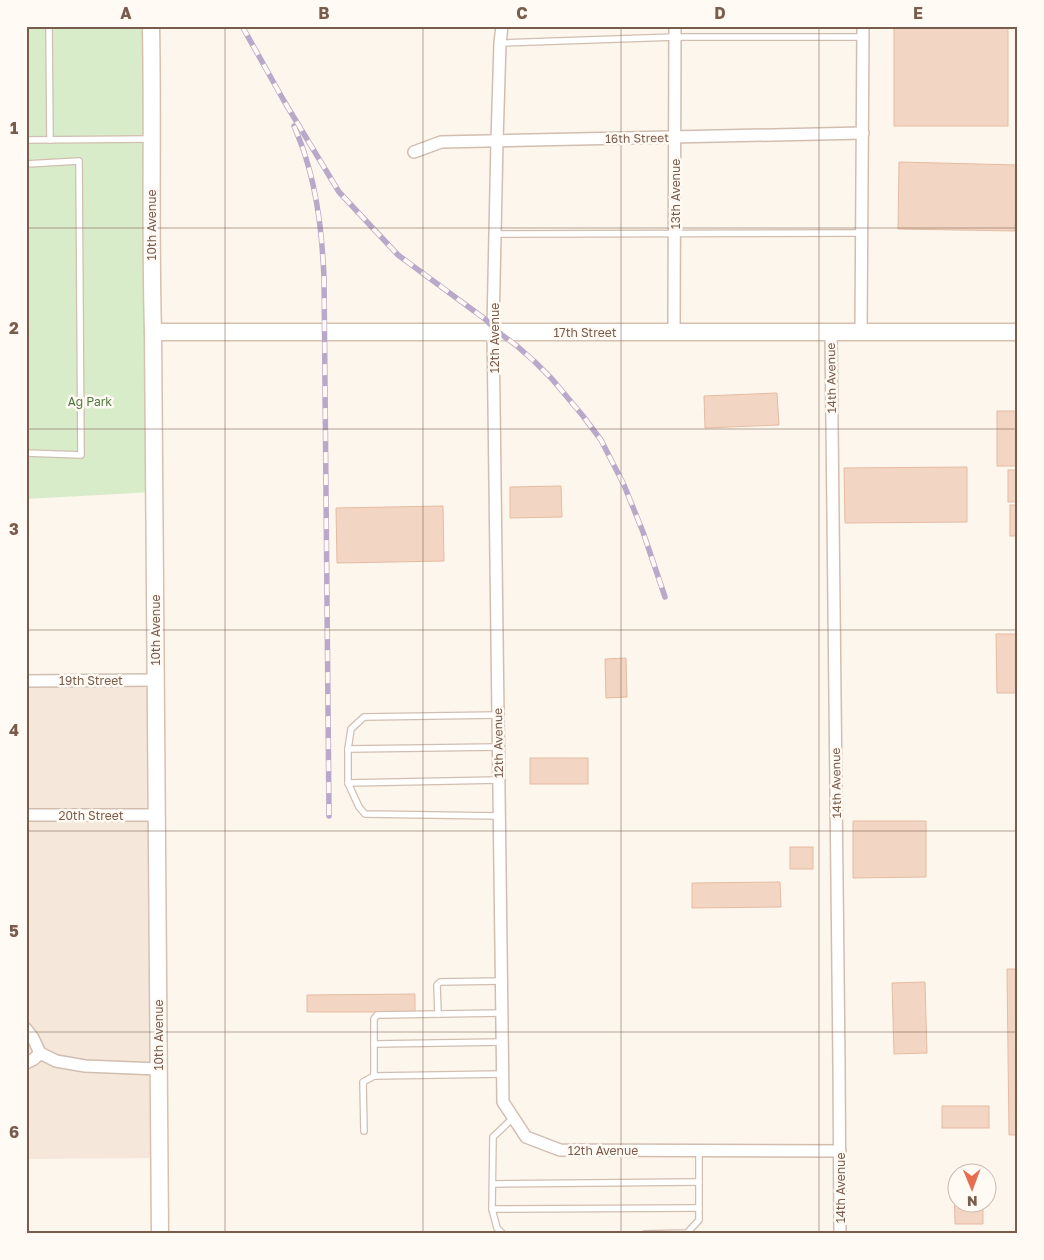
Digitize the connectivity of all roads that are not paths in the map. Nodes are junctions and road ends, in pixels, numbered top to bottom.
1 (49, 26) edge
2 (151, 26) edge
3 (502, 26) edge
4 (675, 32) edge
5 (863, 32) edge
6 (500, 43) junction
7 (863, 133) junction
8 (675, 137) junction
9 (152, 139) junction
10 (26, 140) edge
11 (50, 140) junction
12 (496, 141) junction
13 (414, 152) dead end
14 (26, 164) edge
15 (862, 232) junction
16 (675, 233) junction
17 (494, 234) junction
18 (153, 332) junction
19 (493, 332) junction
20 (674, 332) junction
21 (831, 332) junction
22 (861, 332) junction
23 (1018, 332) edge
24 (26, 453) edge
25 (155, 680) junction
26 (26, 681) edge
27 (498, 715) junction
28 (498, 747) junction
29 (348, 749) junction
30 (499, 780) junction
31 (348, 783) junction
32 (26, 815) edge
33 (156, 815) junction
34 (499, 816) junction
35 (501, 981) junction
36 (502, 1013) junction
37 (438, 1014) junction
38 (26, 1029) edge
39 (502, 1042) junction
40 (374, 1044) junction
41 (40, 1053) junction
42 (26, 1063) edge
43 (158, 1069) junction
44 (503, 1074) junction
45 (374, 1076) junction
46 (514, 1118) junction
47 (364, 1131) dead end
48 (699, 1150) junction
49 (840, 1151) junction
50 (699, 1182) junction
51 (493, 1184) junction
52 (699, 1208) junction
53 (492, 1209) junction
54 (160, 1234) edge
55 (503, 1234) edge
56 (645, 1234) edge
57 (840, 1234) edge

1 - 11 lane
2 - 9 main road, 10th Avenue
3 - 6 street, 12th Avenue
4 - 5 lane
4 - 6 lane
4 - 8 street, 13th Avenue
5 - 7 street
6 - 12 street, 12th Avenue
7 - 8 street, 16th Street
7 - 15 street
8 - 12 street, 16th Street
8 - 16 street, 13th Avenue
9 - 11 lane
9 - 18 main road, 10th Avenue
10 - 11 lane
12 - 13 street, 16th Street
12 - 17 street, 12th Avenue
14 - 24 lane
15 - 16 lane
15 - 22 street
16 - 17 lane
16 - 20 street, 13th Avenue
17 - 19 street, 12th Avenue
18 - 19 main road, 17th Street
18 - 25 main road, 10th Avenue
19 - 20 main road, 17th Street
19 - 27 street, 12th Avenue
20 - 21 main road, 17th Street
21 - 22 main road, 17th Street
21 - 49 street, 14th Avenue
22 - 23 main road, 17th Street
25 - 26 street, 19th Street
25 - 33 main road, 10th Avenue
27 - 28 street, 12th Avenue
27 - 29 lane
28 - 29 lane
28 - 30 street, 12th Avenue
29 - 31 lane
30 - 31 lane
30 - 34 street, 12th Avenue
31 - 34 lane
32 - 33 street, 20th Street
33 - 43 main road, 10th Avenue
34 - 35 street, 12th Avenue
35 - 36 street, 12th Avenue
35 - 37 lane
36 - 37 lane
36 - 39 street, 12th Avenue
37 - 40 lane
38 - 41 street
39 - 40 lane
39 - 44 street, 12th Avenue
40 - 45 lane
41 - 42 street
41 - 43 street
43 - 54 main road, 10th Avenue
44 - 45 lane
44 - 46 street, 12th Avenue
45 - 47 lane
46 - 48 street, 12th Avenue
46 - 51 lane
48 - 49 street, 12th Avenue
48 - 50 lane
49 - 57 street, 14th Avenue
50 - 51 lane
50 - 52 lane
51 - 53 lane
52 - 53 lane
52 - 56 lane
53 - 55 lane

